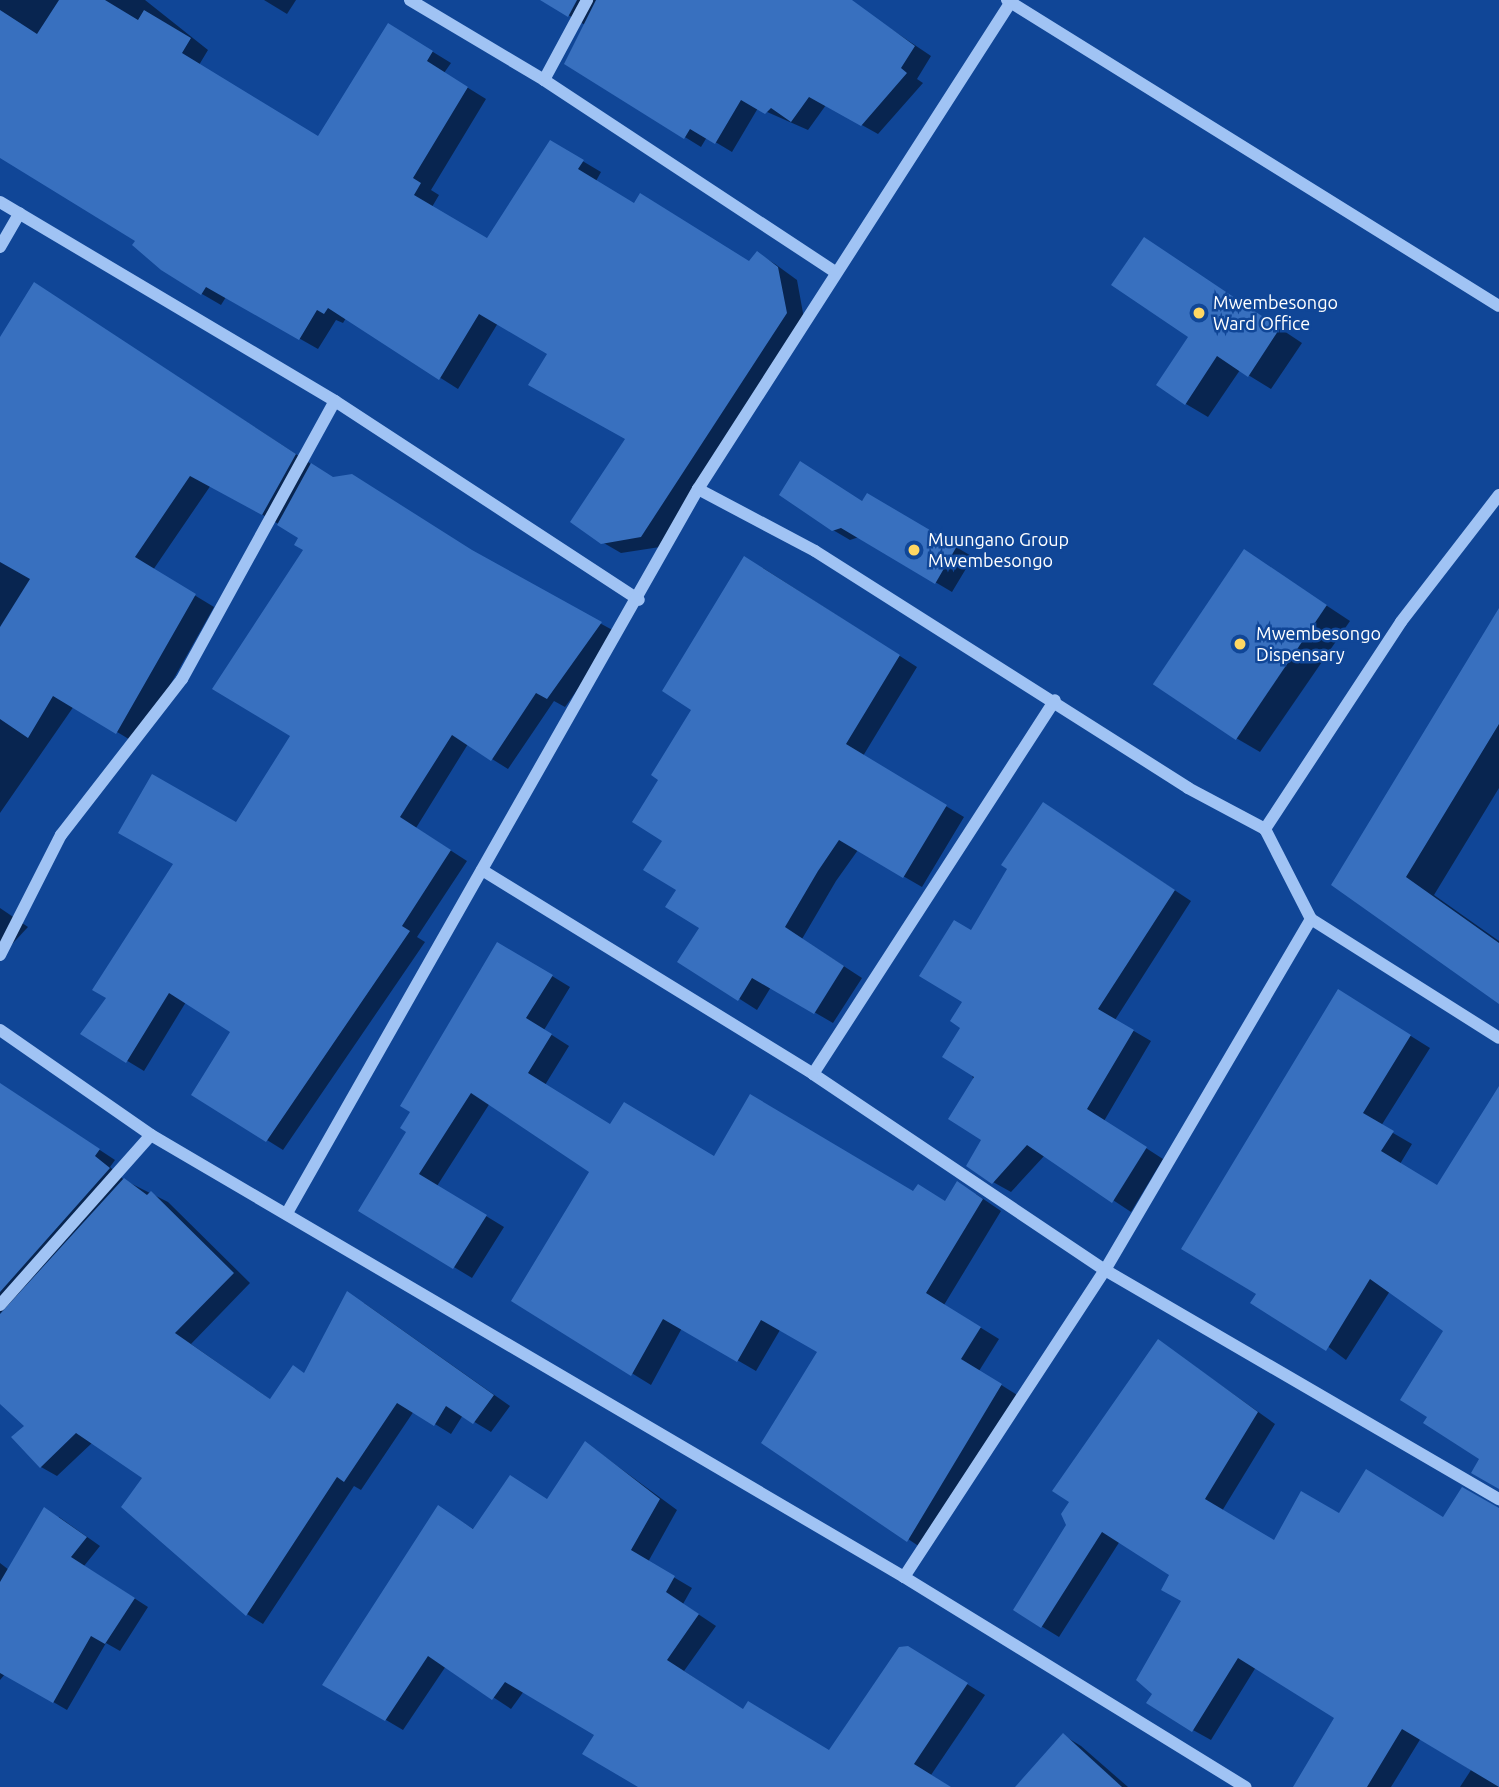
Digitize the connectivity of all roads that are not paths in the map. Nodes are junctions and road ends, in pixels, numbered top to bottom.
1 (410, 0) edge
2 (587, 0) edge
3 (1010, 1) edge
4 (544, 80) junction
5 (0, 202) edge
6 (20, 213) junction
7 (0, 247) edge
8 (834, 271) junction
9 (1499, 306) edge
10 (335, 401) junction
11 (698, 489) junction
12 (1499, 495) edge
13 (639, 600) junction
14 (1055, 700) junction
15 (1265, 829) junction
16 (482, 870) junction
17 (1311, 919) junction
18 (0, 955) edge
19 (0, 1030) edge
20 (1499, 1038) edge
21 (813, 1074) junction
22 (151, 1136) junction
23 (287, 1213) junction
24 (1105, 1270) junction
25 (0, 1306) edge
26 (1499, 1499) edge
27 (904, 1577) junction
28 (1246, 1787) edge

1 - 4 street
2 - 4 street
3 - 8 street
3 - 9 street
4 - 8 street
5 - 6 street
6 - 7 street
6 - 10 street
8 - 11 street
10 - 13 street
10 - 18 street
11 - 13 street
11 - 14 street
12 - 15 street
13 - 16 street
14 - 15 street
14 - 21 street
15 - 17 street
16 - 21 street
16 - 23 street
17 - 20 street
17 - 24 street
19 - 22 street
21 - 24 street
22 - 23 street
22 - 25 street
23 - 27 street
24 - 26 street
24 - 27 street
27 - 28 street

